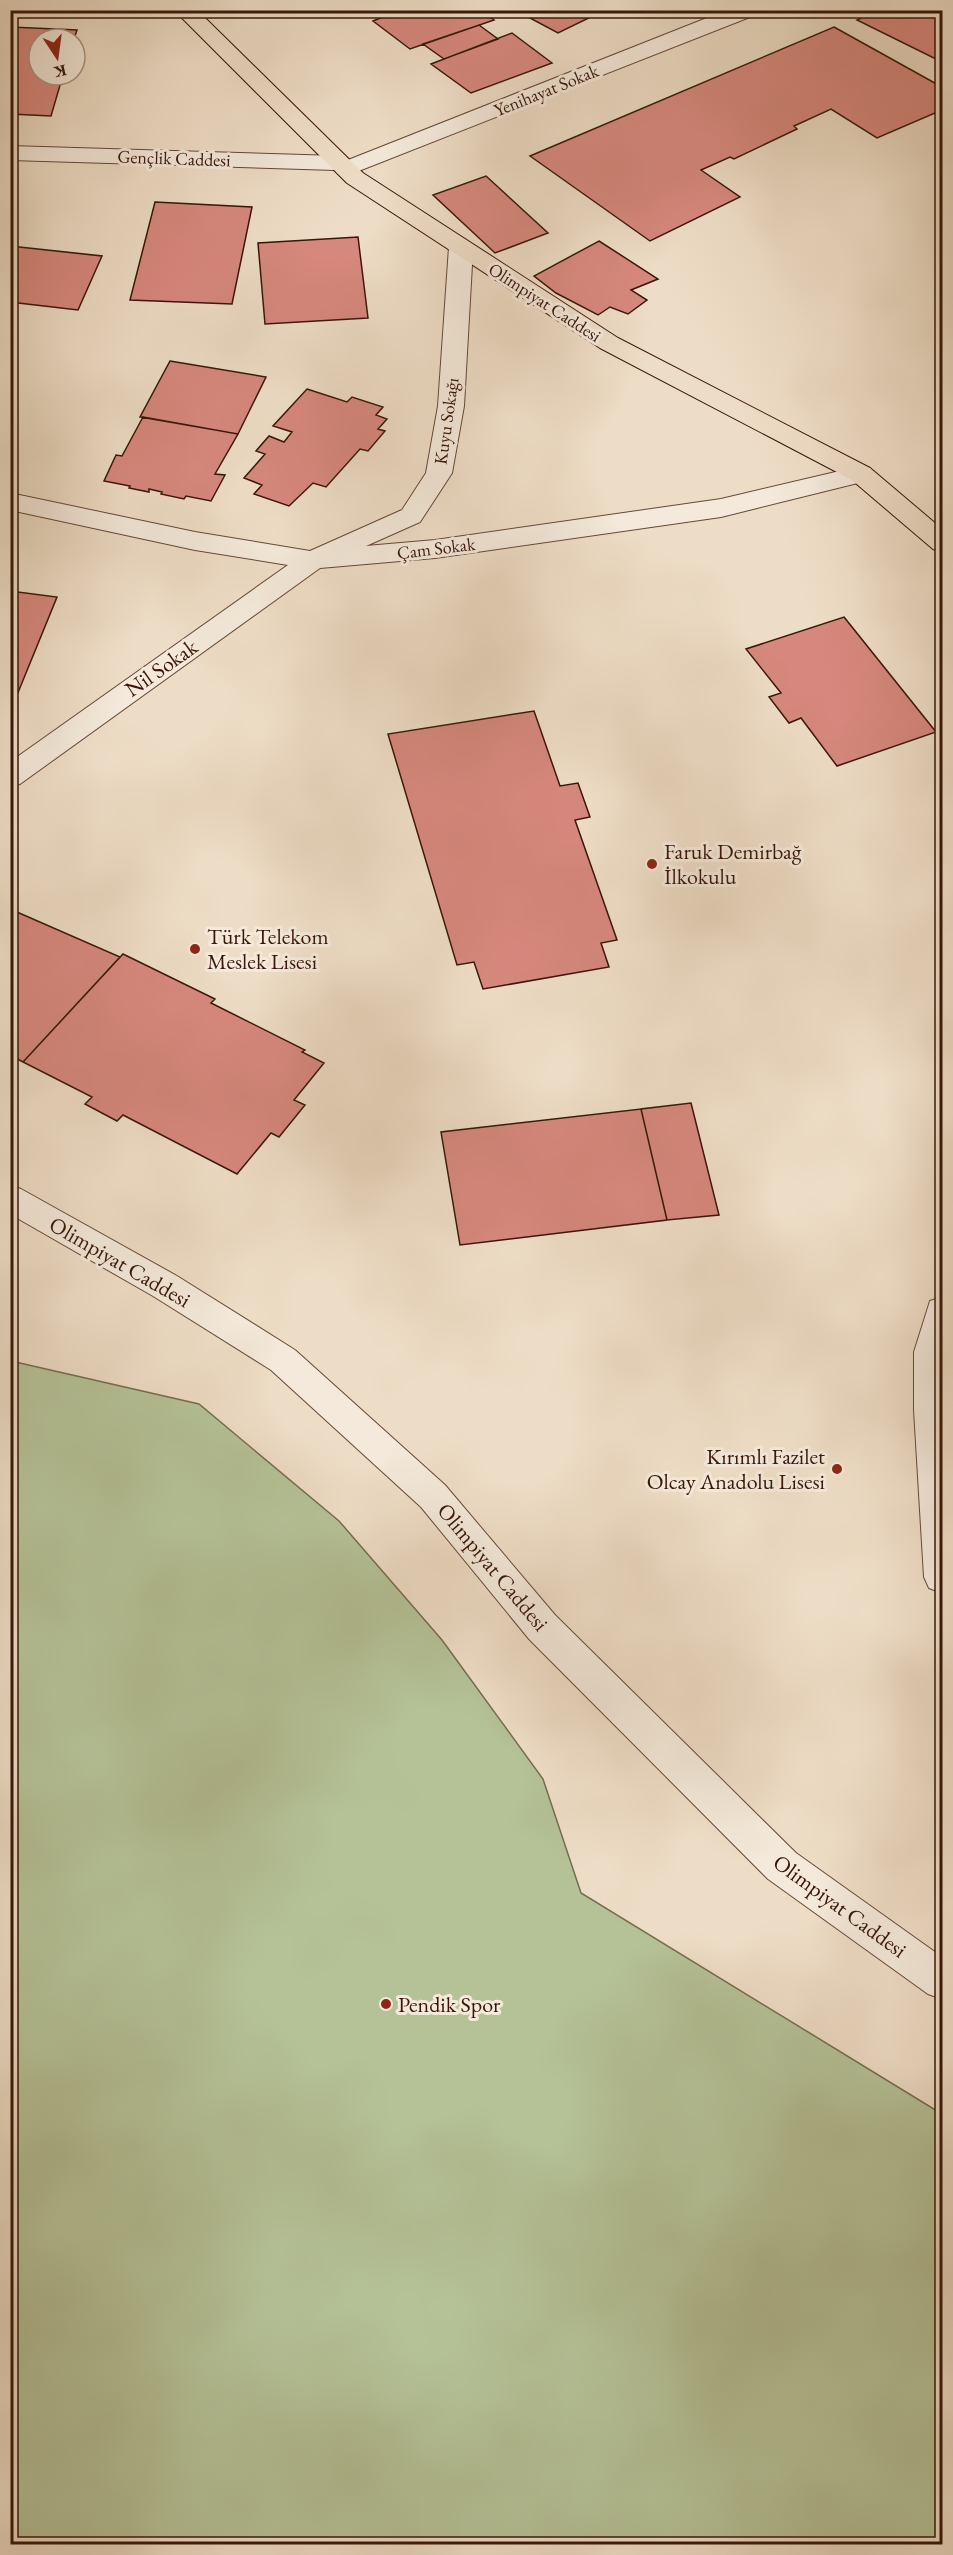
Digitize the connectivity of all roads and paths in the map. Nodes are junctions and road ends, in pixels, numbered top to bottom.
1 (184, 10) edge
2 (739, 12) edge
3 (10, 153) edge
4 (342, 166) junction
5 (461, 247) junction
6 (861, 474) junction
7 (10, 501) edge
8 (942, 543) edge
9 (313, 560) junction
10 (10, 777) edge
11 (10, 1198) edge
12 (942, 1311) edge
13 (942, 1577) edge
14 (942, 1980) edge

1 - 4 main road, Olimpiyat Caddesi
2 - 4 street, Yenihayat Sokak
3 - 4 street, Gençlik Caddesi
4 - 5 main road, Olimpiyat Caddesi
5 - 6 main road, Olimpiyat Caddesi
5 - 9 street, Kuyu Sokağı
6 - 8 main road, Olimpiyat Caddesi
6 - 9 street, Çam Sokak
7 - 9 street, Çam Sokak
9 - 10 street, Nil Sokak
11 - 14 street, Olimpiyat Caddesi
12 - 13 street

